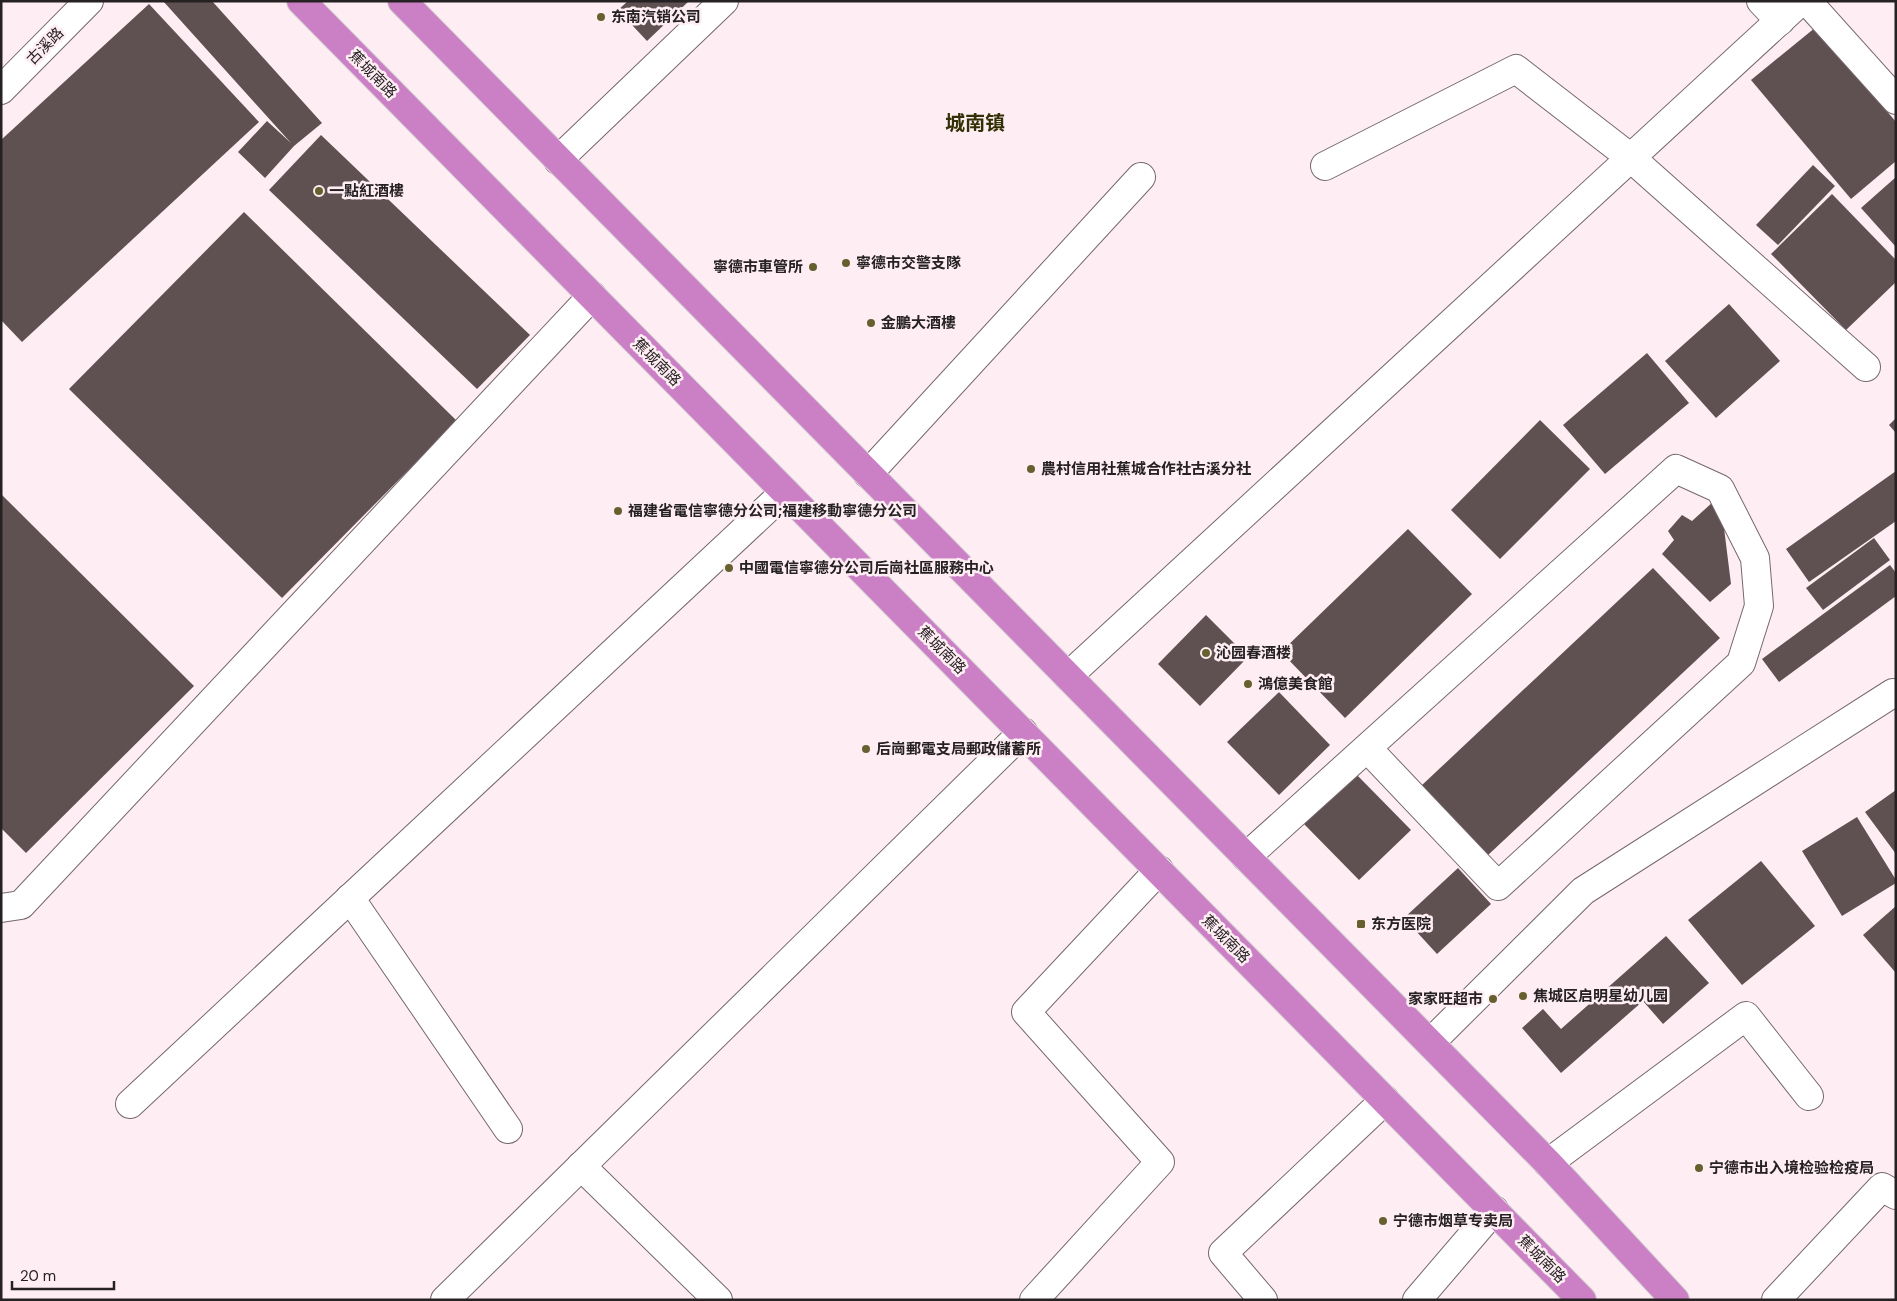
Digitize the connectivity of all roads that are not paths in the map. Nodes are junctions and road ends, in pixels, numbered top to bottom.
1 (89, 1) edge
2 (301, 1) edge
3 (402, 1) edge
4 (724, 1) edge
5 (1761, 1) edge
6 (1801, 1) edge
7 (1807, 1) edge
8 (1780, 20) junction
9 (1, 90) edge
10 (1896, 100) edge
11 (1631, 158) junction
12 (558, 160) junction
13 (1325, 166) dead end
14 (1140, 177) dead end
15 (592, 296) junction
16 (1866, 367) dead end
17 (868, 474) junction
18 (786, 492) junction
19 (1068, 676) junction
20 (1893, 693) dead end
21 (1023, 732) junction
22 (1367, 748) junction
23 (1246, 857) junction
24 (1159, 870) junction
25 (350, 898) junction
26 (1, 908) edge
27 (1430, 1043) junction
28 (1809, 1096) dead end
29 (1385, 1100) junction
30 (130, 1104) dead end
31 (508, 1129) dead end
32 (1548, 1163) junction
33 (581, 1166) junction
34 (1896, 1195) edge
35 (1494, 1210) junction
36 (1580, 1299) edge
37 (445, 1300) edge
38 (718, 1300) edge
39 (1034, 1300) edge
40 (1263, 1300) edge
41 (1417, 1300) edge
42 (1675, 1300) edge
43 (1776, 1300) edge

1 - 9 street, 古溪路
2 - 15 highway, 蕉城南路
3 - 12 highway
4 - 12 street
5 - 8 street
6 - 8 street
7 - 10 street
8 - 11 street
11 - 13 street
11 - 16 street
11 - 19 street
12 - 17 highway
14 - 17 street
15 - 18 highway, 蕉城南路
15 - 26 street
17 - 19 highway
18 - 21 highway, 蕉城南路
18 - 25 street
19 - 23 highway
20 - 27 street
21 - 24 highway, 蕉城南路
21 - 33 street
22 - 22 street
22 - 23 street
23 - 27 highway
24 - 29 highway, 蕉城南路
24 - 39 street
25 - 30 street
25 - 31 street
27 - 32 highway
28 - 32 street
29 - 35 highway, 蕉城南路
29 - 40 street
32 - 42 highway
33 - 37 street
33 - 38 street
34 - 43 street
35 - 36 highway, 蕉城南路
35 - 41 street

